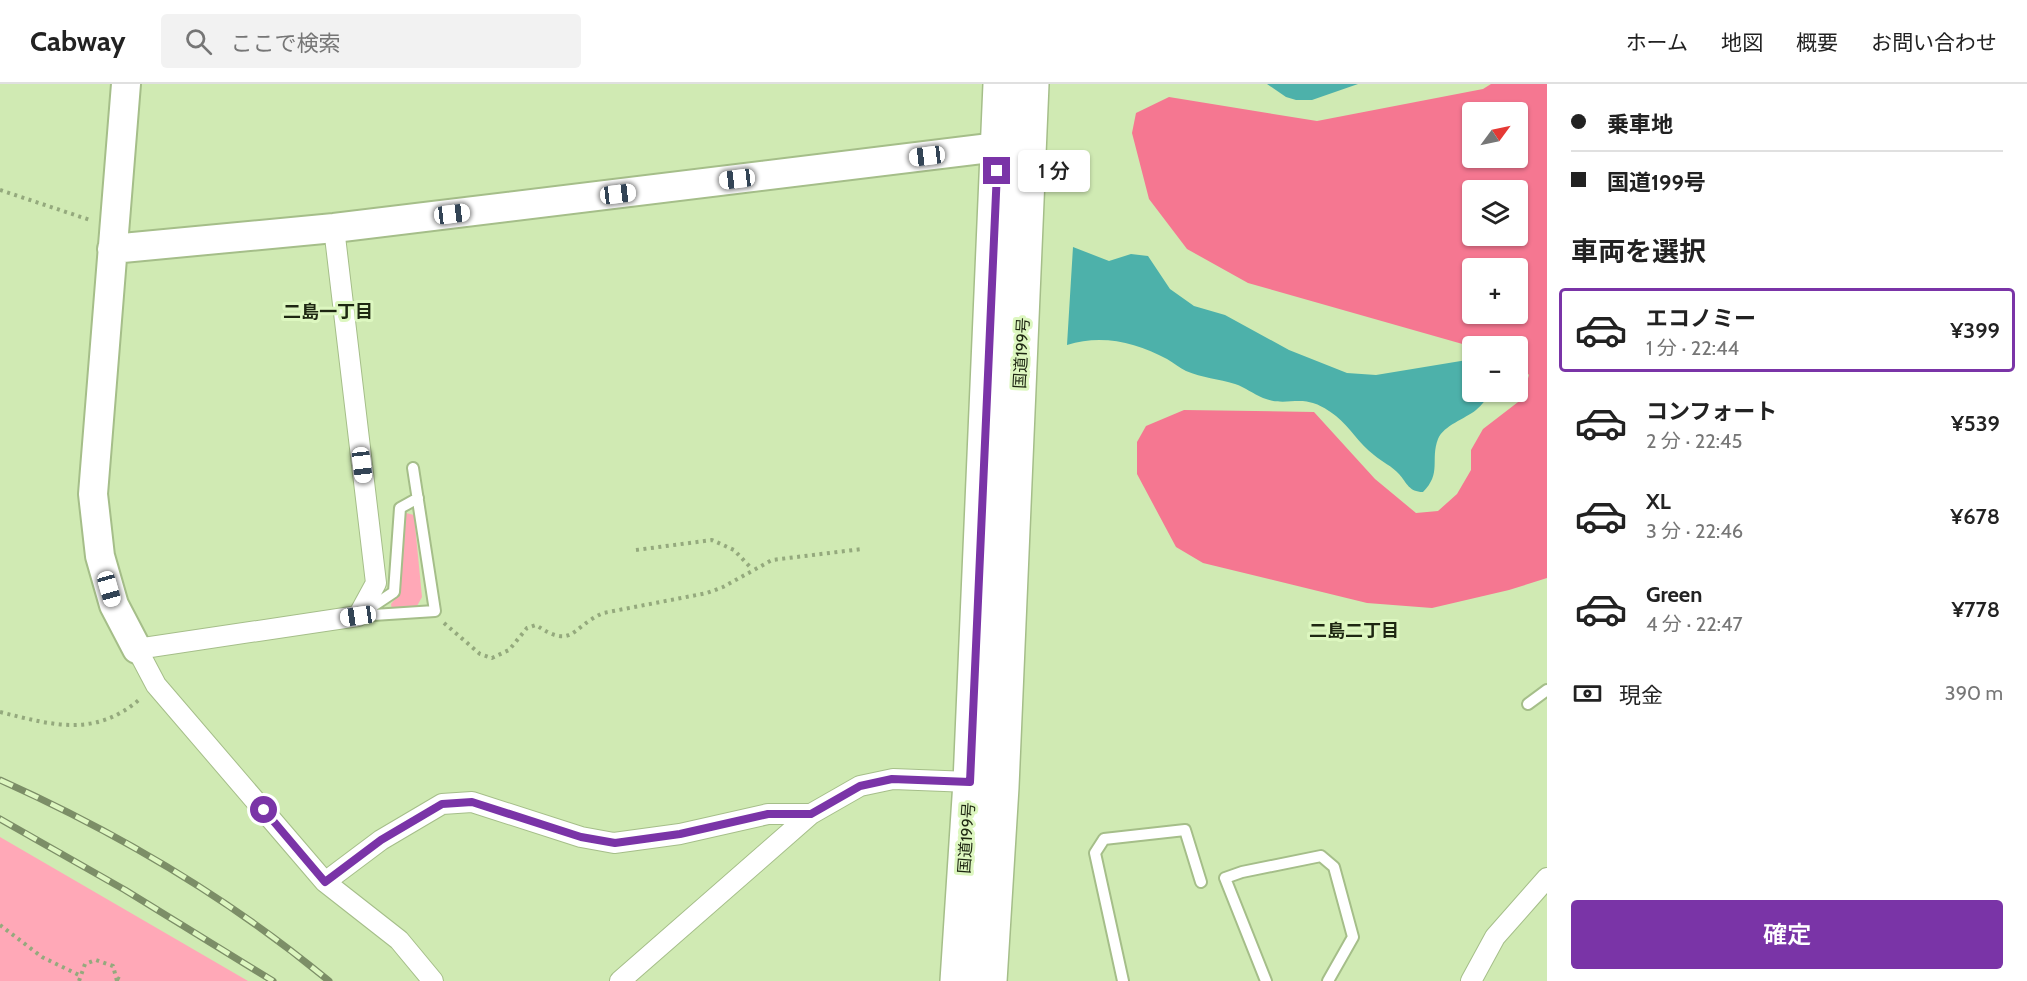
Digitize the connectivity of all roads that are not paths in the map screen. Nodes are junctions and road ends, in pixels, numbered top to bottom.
1 (126, 84) edge
2 (1000, 84) edge
3 (1032, 84) edge
4 (998, 147) junction
5 (1030, 152) junction
6 (334, 228) junction
7 (112, 249) junction
8 (413, 468) dead end
9 (417, 498) junction
10 (358, 616) junction
11 (137, 649) junction
12 (1547, 690) edge
13 (1528, 704) dead end
14 (970, 782) junction
15 (811, 814) junction
16 (1547, 878) edge
17 (325, 882) junction
18 (1201, 882) dead end
19 (433, 981) edge
20 (620, 981) edge
21 (957, 981) edge
22 (990, 981) edge
23 (1123, 981) edge
24 (1266, 981) edge
25 (1328, 981) edge
26 (1471, 981) edge

1 - 7 street
2 - 4 highway, 国道199号
3 - 5 highway, 国道199号
4 - 5 street
4 - 6 street
4 - 14 highway, 国道199号
5 - 22 highway, 国道199号
6 - 7 street
6 - 10 street
7 - 11 street
8 - 9 lane
9 - 10 lane
9 - 10 lane
10 - 11 street
11 - 17 street
12 - 13 lane
14 - 15 street
14 - 21 highway, 国道199号
15 - 17 street
15 - 20 street
16 - 26 street
17 - 19 street
18 - 23 lane
24 - 25 lane

